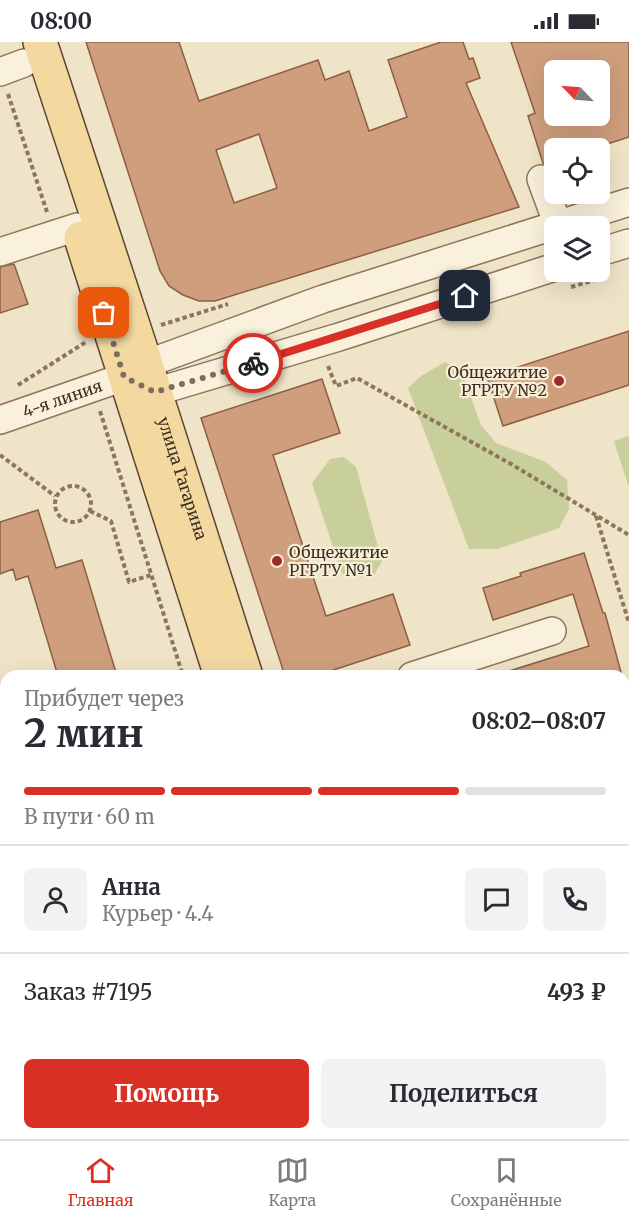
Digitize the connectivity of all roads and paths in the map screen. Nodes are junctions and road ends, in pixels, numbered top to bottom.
1 (20, 55) edge
2 (541, 179) dead end
3 (629, 202) edge
4 (555, 216) edge
5 (586, 216) edge
6 (77, 227) junction
7 (544, 229) edge
8 (629, 243) edge
9 (610, 249) edge
10 (0, 252) edge
11 (544, 271) edge
12 (89, 340) dead end
13 (328, 365) dead end
14 (142, 378) junction
15 (93, 387) junction
16 (14, 388) dead end
17 (0, 420) edge
18 (0, 455) edge
19 (56, 496) junction
20 (90, 511) junction
21 (596, 515) junction
22 (629, 535) edge
23 (152, 576) junction
24 (629, 623) edge
25 (552, 631) dead end
26 (181, 670) edge
27 (219, 670) edge
28 (244, 670) edge
29 (455, 670) edge

1 - 6 main road, улица Гагарина
1 - 14 main road, улица Гагарина
2 - 4 street
3 - 5 street
6 - 10 street
6 - 14 main road, улица Гагарина
7 - 14 street
8 - 9 street
11 - 14 street
12 - 16 path
13 - 21 path
14 - 15 street, 4-я линия
14 - 27 main road, улица Гагарина
14 - 28 main road, улица Гагарина
15 - 17 street, 4-я линия
15 - 23 path
18 - 19 path
19 - 20 path
19 - 20 path
20 - 23 path
21 - 22 path
21 - 24 path
23 - 26 path
25 - 29 street

